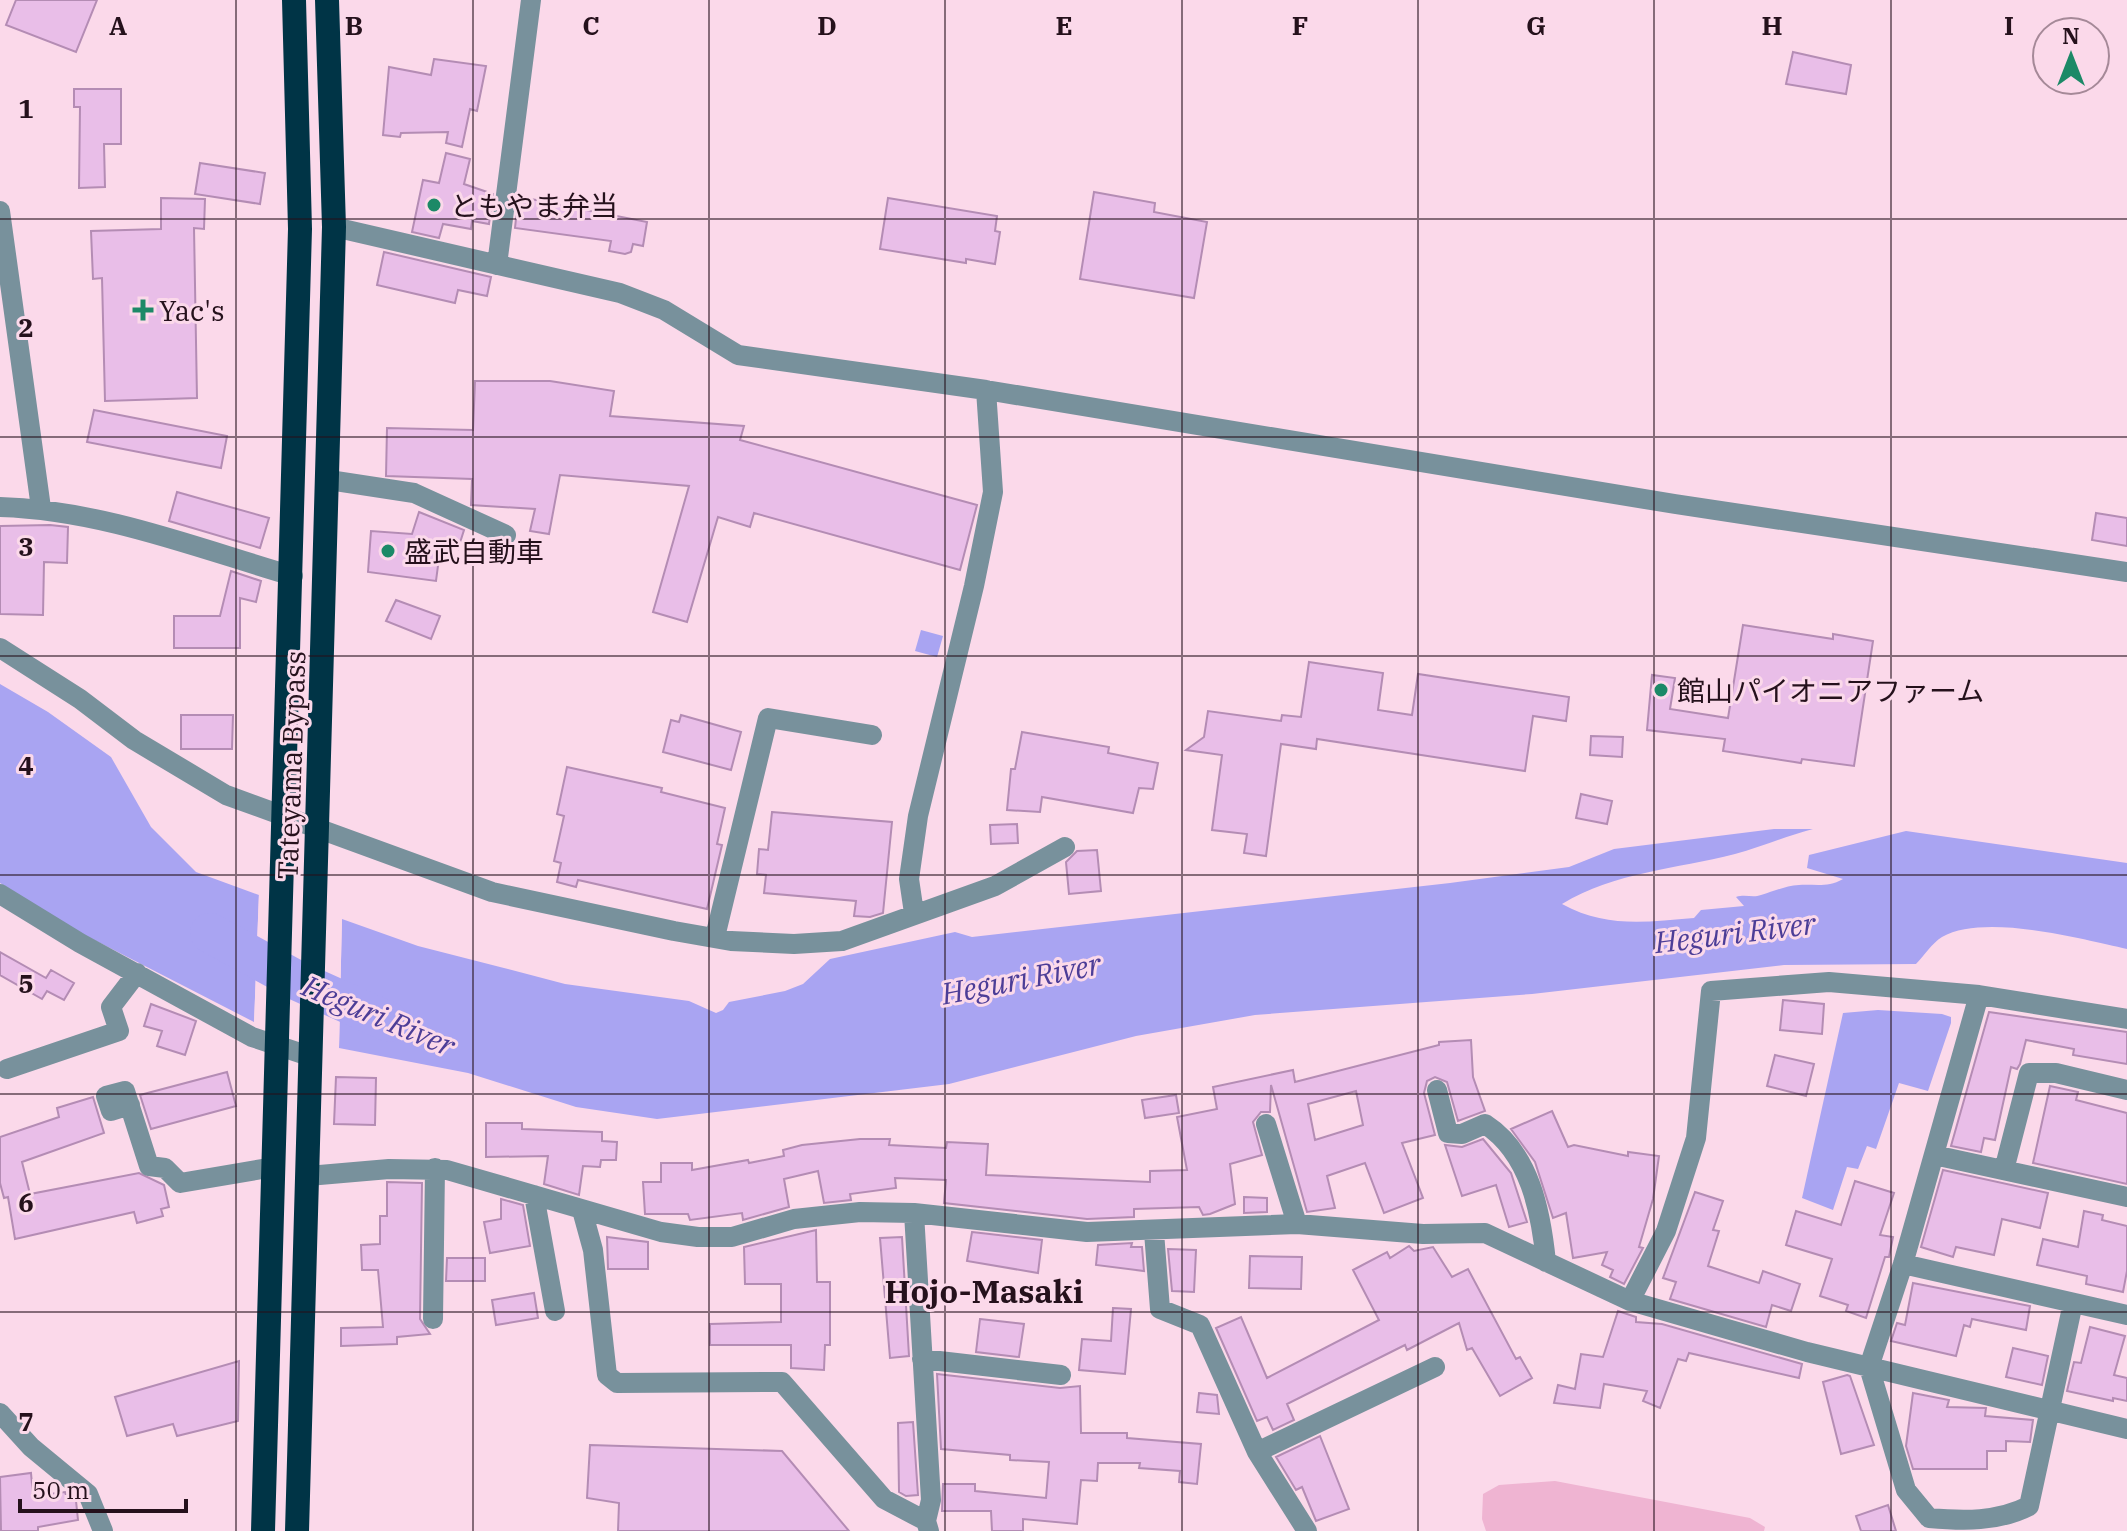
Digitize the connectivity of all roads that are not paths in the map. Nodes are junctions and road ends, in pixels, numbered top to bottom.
1 (294, 0) edge
2 (327, 0) edge
3 (531, 0) edge
4 (0, 211) edge
5 (334, 227) junction
6 (497, 265) junction
7 (986, 390) junction
8 (329, 480) junction
9 (0, 507) edge
10 (41, 508) junction
11 (506, 535) dead end
12 (2127, 572) edge
13 (293, 576) junction
14 (0, 648) edge
15 (872, 735) dead end
16 (284, 822) junction
17 (319, 836) junction
18 (1065, 847) dead end
19 (0, 894) edge
20 (914, 913) junction
21 (715, 937) junction
22 (137, 973) junction
23 (1979, 995) junction
24 (2127, 1019) edge
25 (278, 1042) junction
26 (312, 1053) junction
27 (7, 1069) dead end
28 (1437, 1090) dead end
29 (2127, 1090) edge
30 (130, 1105) dead end
31 (1266, 1124) dead end
32 (1934, 1155) junction
33 (274, 1167) junction
34 (435, 1168) junction
35 (2004, 1170) junction
36 (308, 1176) junction
37 (534, 1195) junction
38 (2127, 1197) edge
39 (582, 1210) junction
40 (914, 1213) junction
41 (1297, 1224) junction
42 (1154, 1232) junction
43 (1546, 1262) junction
44 (1903, 1264) junction
45 (1630, 1301) junction
46 (2073, 1303) junction
47 (555, 1311) dead end
48 (2127, 1315) edge
49 (433, 1319) dead end
50 (922, 1359) junction
51 (1435, 1367) dead end
52 (1869, 1367) junction
53 (1061, 1375) dead end
54 (2051, 1411) junction
55 (0, 1413) edge
56 (2127, 1429) edge
57 (1257, 1452) junction
58 (927, 1526) edge
59 (103, 1531) edge
60 (263, 1531) edge
61 (297, 1531) edge
62 (1307, 1531) edge

1 - 13 highway, Tateyama Bypass
2 - 5 highway, Tateyama Bypass
3 - 6 street
4 - 10 street
5 - 6 street
5 - 8 highway, Tateyama Bypass
6 - 7 street
7 - 12 street
7 - 20 street
8 - 11 street
8 - 17 highway, Tateyama Bypass
9 - 10 street
10 - 13 street
13 - 16 highway, Tateyama Bypass
14 - 16 street
15 - 21 street
16 - 17 street
16 - 25 highway, Tateyama Bypass
17 - 21 street
17 - 26 highway, Tateyama Bypass
18 - 20 street
19 - 22 street
20 - 21 street
22 - 25 street
22 - 27 street
23 - 24 street
23 - 32 street
23 - 45 street
25 - 26 street
25 - 33 highway, Tateyama Bypass
26 - 36 highway, Tateyama Bypass
28 - 43 street
29 - 35 street
30 - 33 street
31 - 41 street
32 - 35 street
32 - 44 street
33 - 60 highway, Tateyama Bypass
34 - 36 street
34 - 37 street
34 - 49 street
35 - 38 street
36 - 61 highway, Tateyama Bypass
37 - 39 street
37 - 47 street
39 - 40 street
39 - 58 street
40 - 42 street
40 - 50 street
41 - 42 street
41 - 43 street
42 - 57 street
43 - 45 street
44 - 46 street
44 - 52 street
45 - 52 street
46 - 48 street
46 - 54 street
50 - 53 street
50 - 58 street
51 - 57 street
52 - 54 street
52 - 54 street
54 - 56 street
55 - 59 street
57 - 62 street

